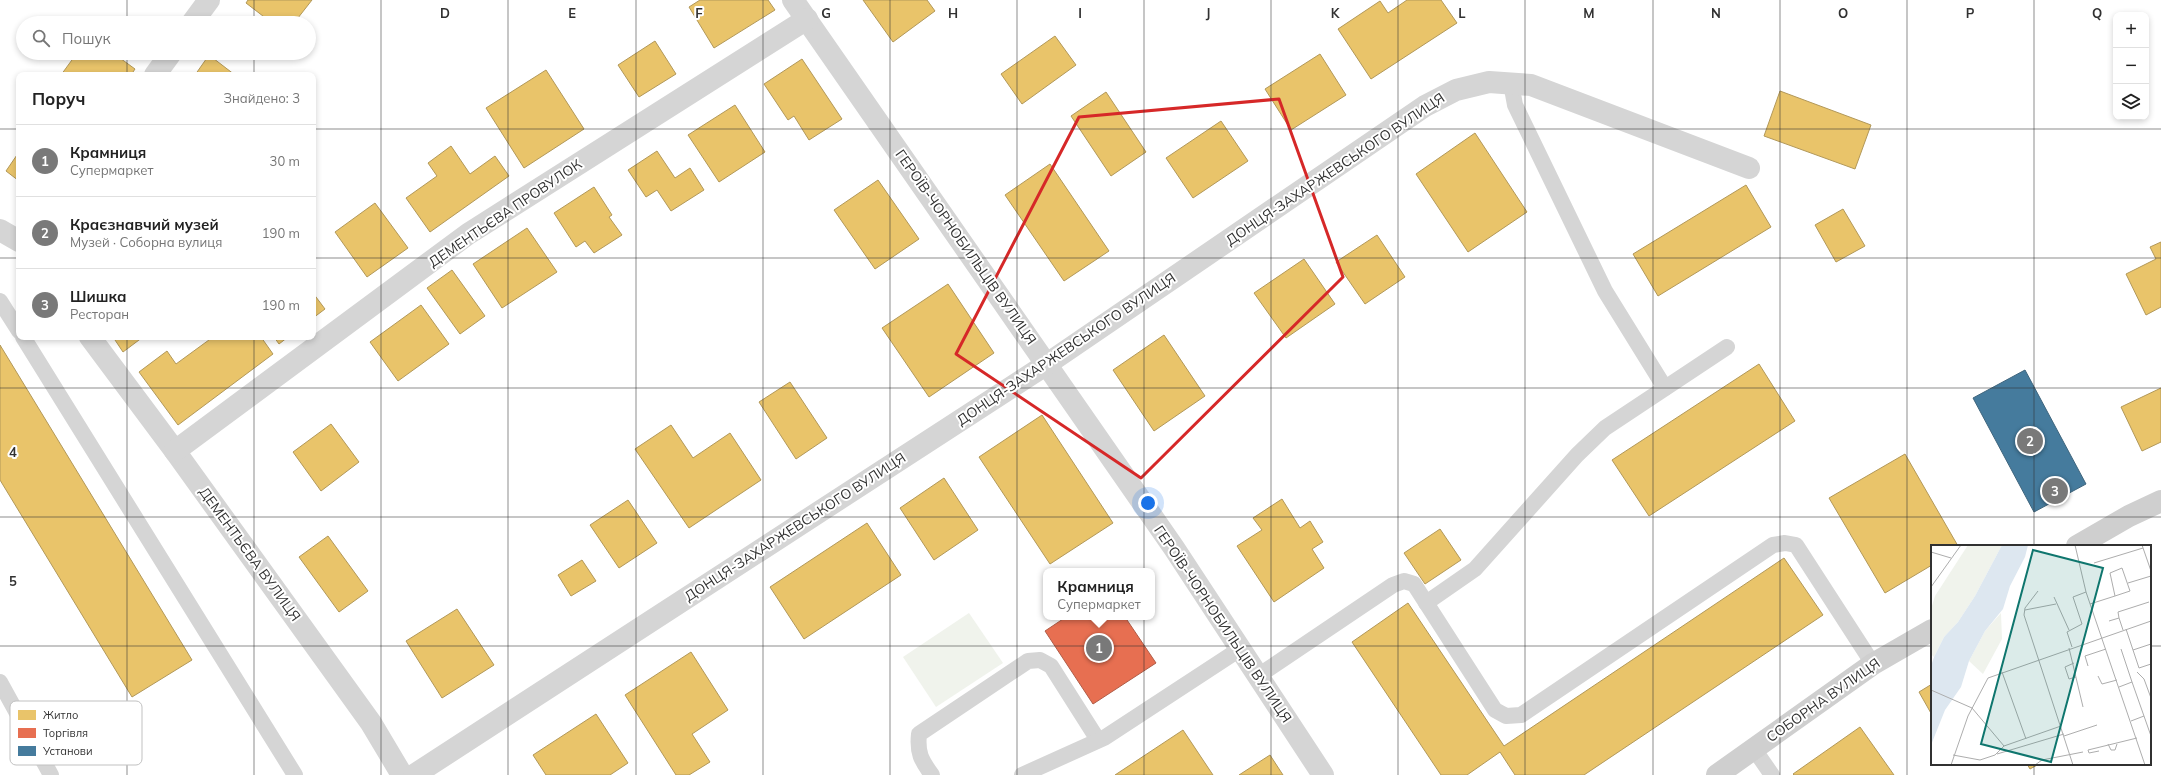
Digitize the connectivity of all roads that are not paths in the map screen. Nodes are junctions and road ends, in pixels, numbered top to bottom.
1 (209, 0) edge
2 (793, 0) edge
3 (197, 16) edge
4 (807, 19) junction
5 (166, 60) edge
6 (157, 72) edge
7 (1511, 83) junction
8 (1749, 168) dead end
9 (0, 230) edge
10 (16, 239) edge
11 (0, 301) edge
12 (16, 326) edge
13 (24, 340) edge
14 (92, 340) edge
15 (1727, 347) dead end
16 (1047, 364) junction
17 (1665, 388) junction
18 (176, 451) junction
19 (2161, 501) edge
20 (2080, 545) edge
21 (1426, 603) junction
22 (1931, 631) edge
23 (1240, 649) junction
24 (1873, 664) junction
25 (1258, 676) junction
26 (0, 682) edge
27 (10, 701) edge
28 (1098, 740) junction
29 (1754, 749) junction
30 (46, 765) edge
31 (51, 775) edge
32 (295, 775) edge
33 (402, 775) edge
34 (414, 775) edge
35 (932, 775) edge
36 (1022, 775) edge
37 (1323, 775) edge
38 (1717, 775) edge
39 (1772, 775) edge

1 - 3 street
2 - 4 street, ГЕРОЇВ-ЧОРНОБИЛЬЦІВ ВУЛИЦЯ
4 - 16 street, ГЕРОЇВ-ЧОРНОБИЛЬЦІВ ВУЛИЦЯ
4 - 18 street, ДЕМЕНТЬЄВА ПРОВУЛОК
5 - 6 street
7 - 8 street, ДОНЦЯ-ЗАХАРЖЕВСЬКОГО ВУЛИЦЯ
7 - 16 street, ДОНЦЯ-ЗАХАРЖЕВСЬКОГО ВУЛИЦЯ
7 - 17 lane
9 - 10 street
11 - 12 lane
13 - 32 lane
14 - 18 street, ДЕМЕНТЬЄВА ВУЛИЦЯ
15 - 17 lane
16 - 23 street, ГЕРОЇВ-ЧОРНОБИЛЬЦІВ ВУЛИЦЯ
16 - 34 street, ДОНЦЯ-ЗАХАРЖЕВСЬКОГО ВУЛИЦЯ
17 - 21 lane
18 - 33 street, ДЕМЕНТЬЄВА ВУЛИЦЯ
19 - 20 street
21 - 24 lane
21 - 25 lane
22 - 24 street, СОБОРНА ВУЛИЦЯ
23 - 25 street, ГЕРОЇВ-ЧОРНОБИЛЬЦІВ ВУЛИЦЯ
23 - 28 lane
24 - 29 street, СОБОРНА ВУЛИЦЯ
25 - 37 street, ГЕРОЇВ-ЧОРНОБИЛЬЦІВ ВУЛИЦЯ
26 - 27 lane
28 - 35 lane
28 - 36 lane
29 - 38 street, СОБОРНА ВУЛИЦЯ
29 - 39 lane
30 - 31 lane

